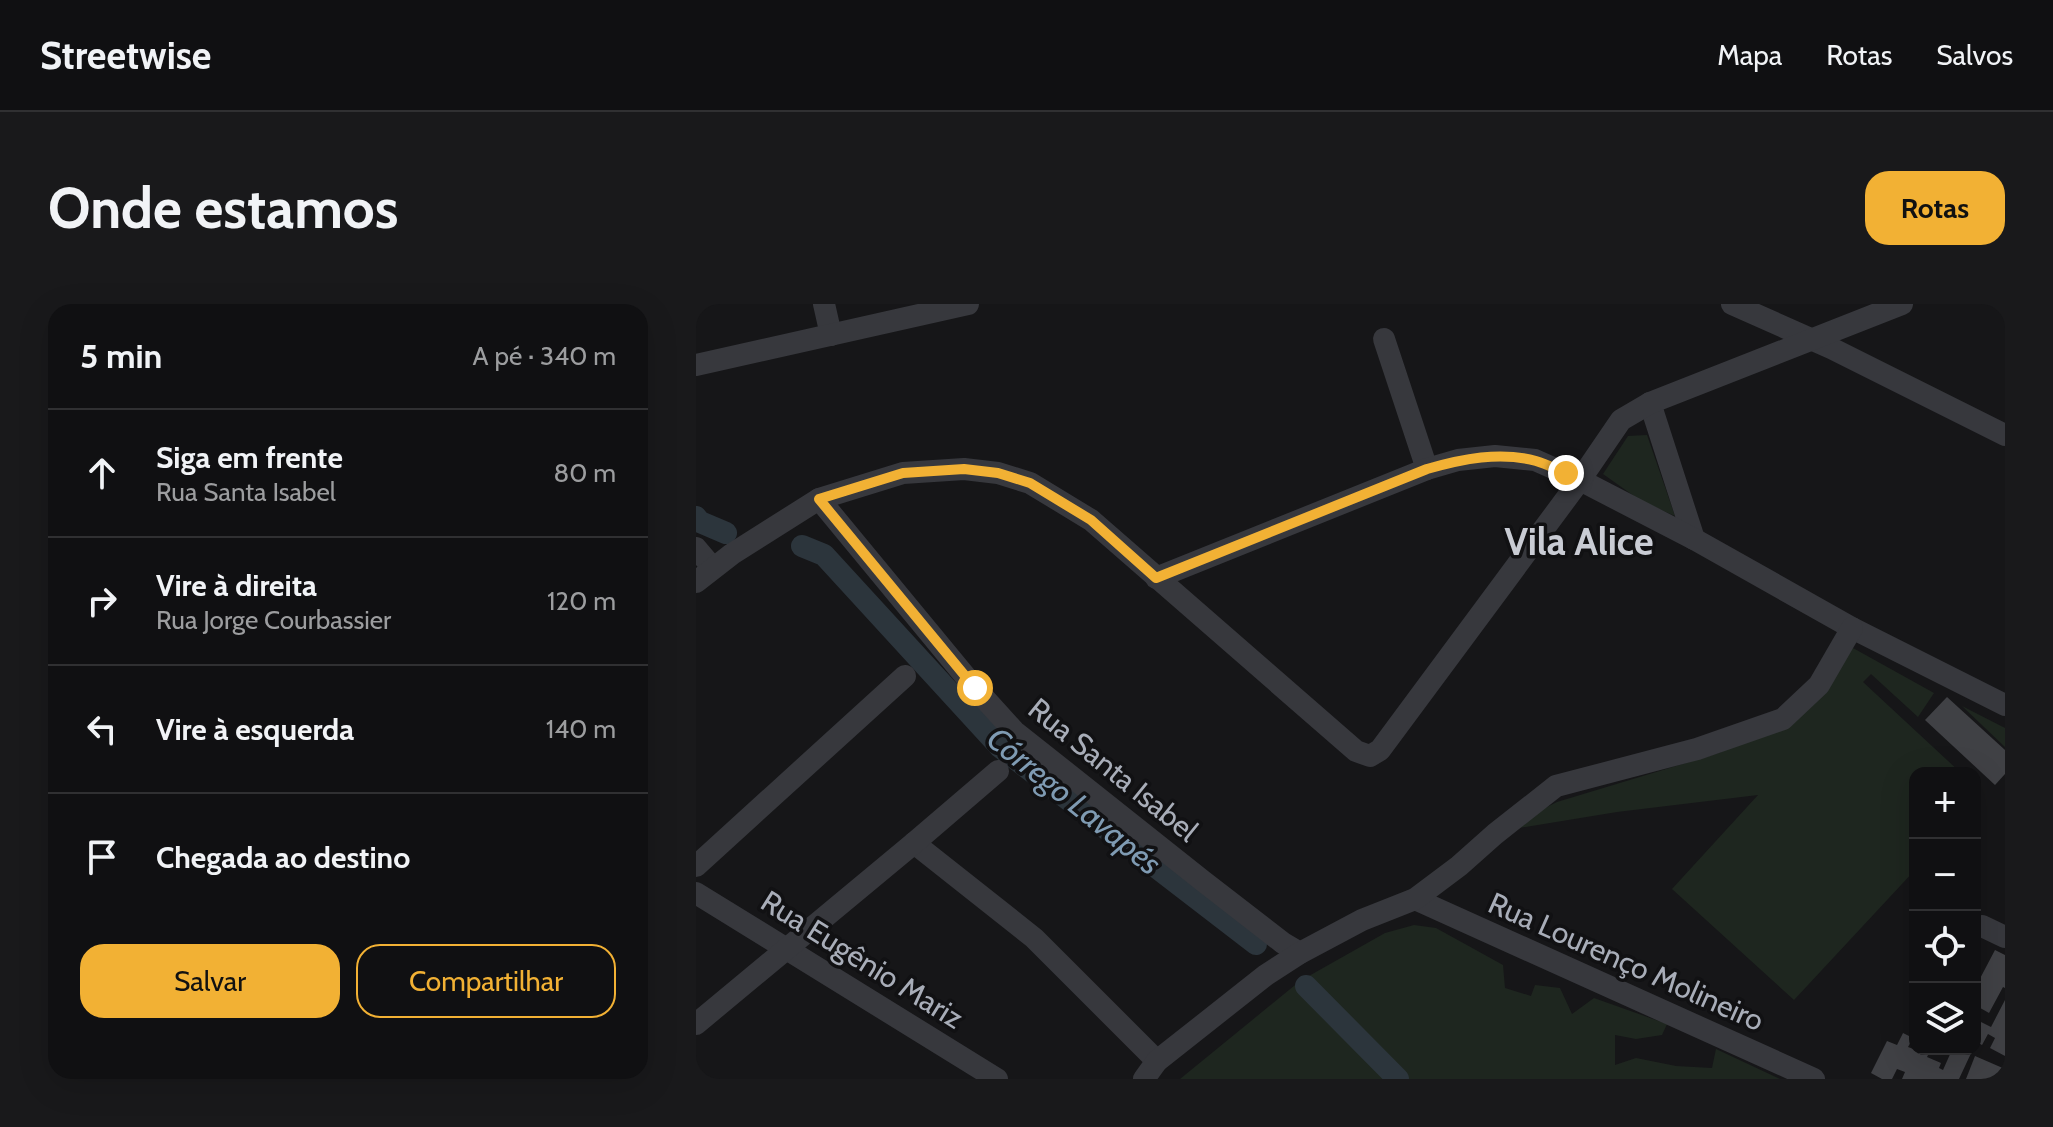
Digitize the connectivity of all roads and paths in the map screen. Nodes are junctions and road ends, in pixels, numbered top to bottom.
1 (824, 304) edge
2 (968, 304) edge
3 (1732, 304) edge
4 (1902, 304) edge
5 (831, 335) junction
6 (1384, 339) dead end
7 (1814, 340) junction
8 (696, 365) edge
9 (1650, 403) junction
10 (2005, 435) edge
11 (1427, 469) junction
12 (1580, 480) junction
13 (819, 499) junction
14 (1694, 539) junction
15 (696, 548) edge
16 (704, 575) edge
17 (1156, 578) junction
18 (1852, 628) junction
19 (905, 676) dead end
20 (2005, 705) edge
21 (998, 771) dead end
22 (914, 843) junction
23 (696, 866) edge
24 (696, 893) edge
25 (1415, 899) junction
26 (1982, 926) dead end
27 (2005, 937) edge
28 (786, 949) junction
29 (1296, 956) junction
30 (696, 1024) edge
31 (1151, 1070) edge
32 (997, 1079) edge
33 (1814, 1079) edge

1 - 5 street
2 - 5 street
3 - 7 street
4 - 7 street
5 - 8 street
6 - 11 street
7 - 9 street
7 - 10 street
9 - 12 street
9 - 14 street
11 - 12 street
11 - 17 street
12 - 14 street
12 - 17 street
13 - 16 street
13 - 17 street
13 - 29 street, Rua Santa Isabel
14 - 18 street
15 - 16 street
18 - 20 street
18 - 25 street
19 - 23 street
21 - 22 street
22 - 28 street
22 - 31 street
24 - 28 street, Rua Eugênio Mariz
25 - 29 street
25 - 33 street, Rua Lourenço Molineiro
26 - 27 street
28 - 30 street
28 - 32 street, Rua Eugênio Mariz
29 - 31 street

